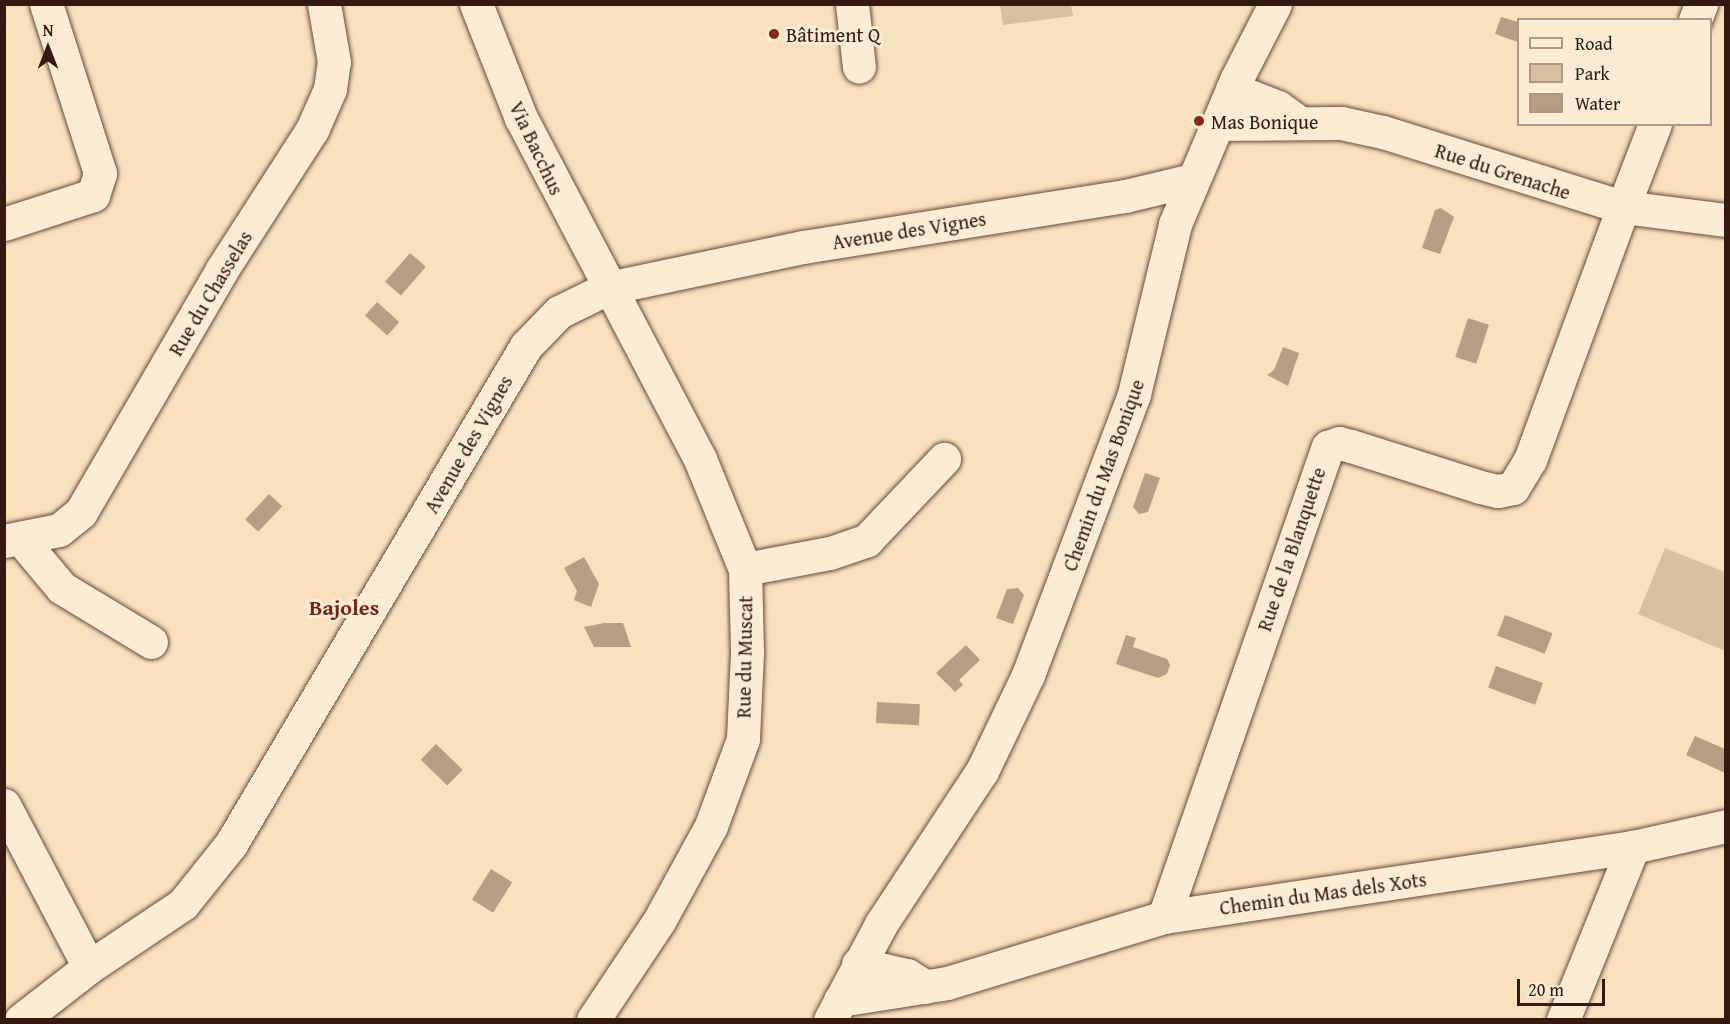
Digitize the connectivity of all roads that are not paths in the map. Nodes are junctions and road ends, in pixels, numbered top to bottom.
1 (46, 4) edge
2 (324, 4) edge
3 (476, 4) edge
4 (852, 4) edge
5 (1275, 4) edge
6 (1248, 54) junction
7 (860, 67) dead end
8 (1232, 89) junction
9 (1287, 114) junction
10 (1218, 124) junction
11 (1654, 126) edge
12 (1192, 180) junction
13 (1125, 196) junction
14 (1623, 207) junction
15 (1725, 220) edge
16 (4, 224) edge
17 (1175, 224) junction
18 (608, 288) junction
19 (944, 459) dead end
20 (12, 539) edge
21 (745, 569) junction
22 (151, 642) dead end
23 (4, 805) edge
24 (1725, 826) edge
25 (1633, 847) junction
26 (1164, 917) junction
27 (881, 924) junction
28 (858, 964) junction
29 (89, 968) junction
30 (917, 981) junction
31 (835, 1010) edge
32 (21, 1020) edge
33 (593, 1020) edge
34 (1563, 1020) edge

1 - 16 street
2 - 20 street, Rue du Chasselas
3 - 18 street, Via Bacchus
4 - 7 street
5 - 6 street, Chemin du Mas Bonique
6 - 8 street, Chemin du Mas Bonique
6 - 9 street
8 - 9 street, Rue du Grenache
8 - 10 street, Chemin du Mas Bonique
9 - 10 street, Rue du Grenache
9 - 14 street, Rue du Grenache
10 - 12 street, Chemin du Mas Bonique
11 - 14 street
12 - 13 street, Avenue des Vignes
12 - 17 street, Chemin du Mas Bonique
13 - 17 street
13 - 18 street, Avenue des Vignes
14 - 15 street, Rue du Grenache
14 - 26 street, Rue de la Blanquette
17 - 27 street, Chemin du Mas Bonique
18 - 21 street, Rue du Muscat
18 - 29 street, Avenue des Vignes
19 - 21 street
20 - 22 street, Rue du Chasselas
21 - 33 street, Rue du Muscat
23 - 29 street
24 - 25 street, Chemin du Mas dels Xots
25 - 26 street, Chemin du Mas dels Xots
25 - 34 street
26 - 30 street, Chemin du Mas dels Xots
27 - 28 street, Chemin du Mas dels Xots
27 - 30 street
28 - 30 street, Chemin du Mas dels Xots
28 - 31 street, Chemin du Mas dels Xots
29 - 32 street, Avenue des Vignes
30 - 31 street, Chemin du Mas dels Xots

